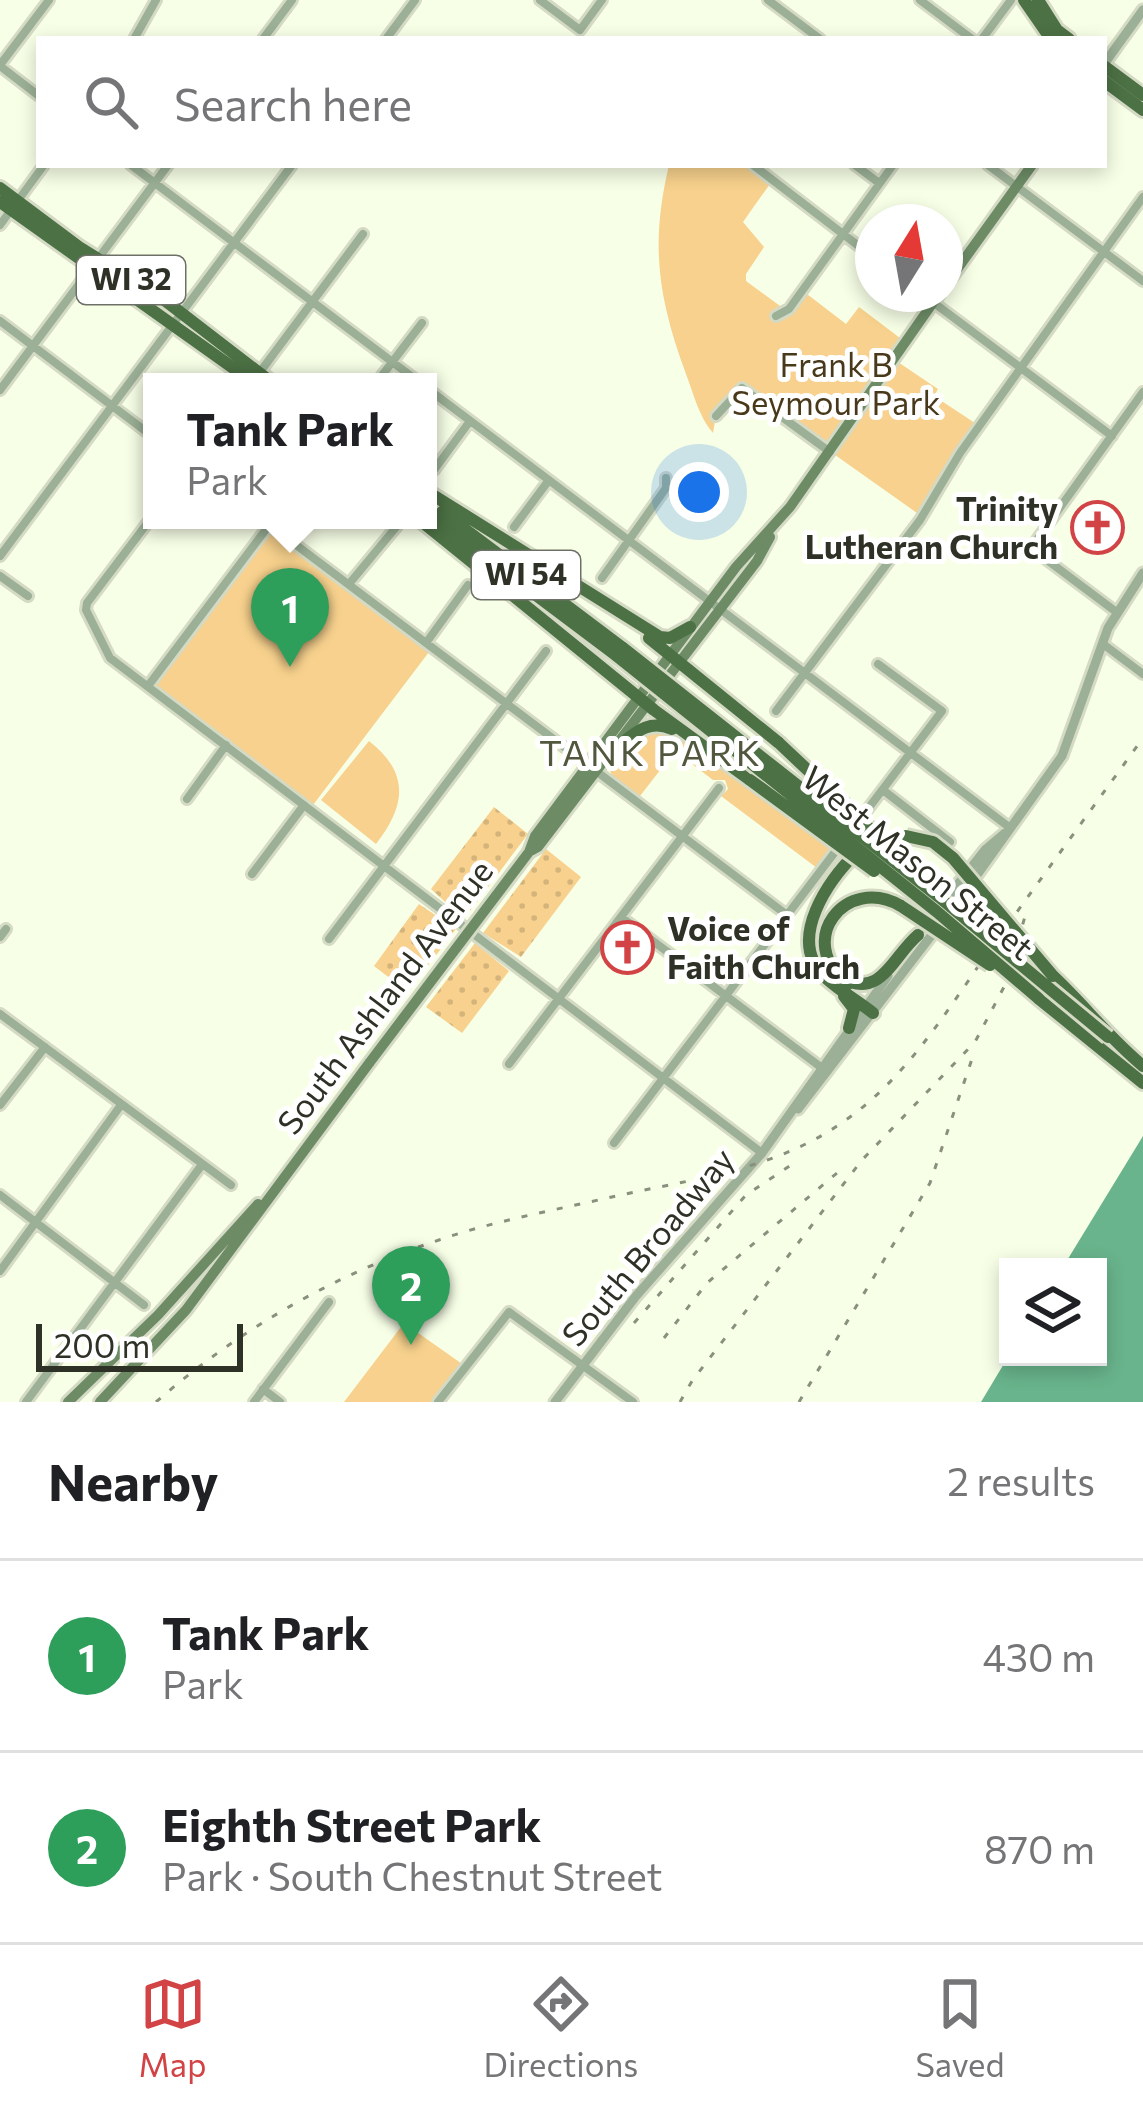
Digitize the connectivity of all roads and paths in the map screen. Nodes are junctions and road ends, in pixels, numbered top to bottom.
1 (49, 0) edge
2 (156, 0) edge
3 (292, 0) edge
4 (415, 0) edge
5 (540, 0) edge
6 (602, 0) edge
7 (768, 0) edge
8 (920, 0) edge
9 (1011, 0) edge
10 (1024, 0) edge
11 (1038, 0) edge
12 (1143, 10) edge
13 (136, 36) edge
14 (265, 36) edge
15 (388, 36) edge
16 (816, 36) edge
17 (968, 36) edge
18 (984, 36) edge
19 (1049, 36) edge
20 (1066, 36) edge
21 (1107, 61) edge
22 (0, 66) edge
23 (1107, 67) edge
24 (1107, 83) edge
25 (36, 94) edge
26 (1143, 95) edge
27 (1143, 110) edge
28 (41, 168) edge
29 (135, 168) edge
30 (166, 168) edge
31 (290, 168) edge
32 (757, 168) edge
33 (859, 168) edge
34 (891, 168) edge
35 (992, 168) edge
36 (1030, 168) edge
37 (155, 183) junction
38 (880, 183) junction
39 (1016, 186) junction
40 (0, 188) edge
41 (1143, 197) edge
42 (9, 204) edge
43 (0, 224) edge
44 (363, 234) dead end
45 (844, 235) junction
46 (234, 243) junction
47 (855, 243) edge
48 (1103, 251) junction
49 (963, 261) edge
50 (94, 264) junction
51 (1143, 281) edge
52 (313, 302) junction
53 (921, 312) edge
54 (950, 312) edge
55 (776, 316) dead end
56 (177, 318) junction
57 (0, 321) edge
58 (422, 323) dead end
59 (33, 346) junction
60 (392, 362) junction
61 (1022, 369) junction
62 (254, 373) edge
63 (266, 373) edge
64 (384, 373) edge
65 (407, 373) edge
66 (0, 391) edge
67 (1143, 392) edge
68 (437, 396) edge
69 (112, 406) junction
70 (716, 416) dead end
71 (470, 421) junction
72 (143, 429) edge
73 (1112, 436) junction
74 (830, 452) junction
75 (437, 466) edge
76 (666, 478) dead end
77 (549, 480) junction
78 (437, 502) edge
79 (437, 503) edge
80 (437, 520) edge
81 (514, 527) dead end
82 (143, 529) edge
83 (264, 529) edge
84 (278, 529) edge
85 (395, 529) edge
86 (431, 529) edge
87 (629, 541) junction
88 (0, 556) edge
89 (1143, 573) edge
90 (0, 576) edge
91 (602, 578) dead end
92 (349, 584) junction
93 (468, 585) dead end
94 (28, 596) dead end
95 (715, 605) junction
96 (610, 608) junction
97 (1115, 611) junction
98 (690, 627) junction
99 (426, 644) junction
100 (1102, 644) junction
101 (546, 651) dead end
102 (620, 652) junction
103 (676, 657) junction
104 (878, 664) dead end
105 (805, 673) junction
106 (1143, 674) edge
107 (148, 686) junction
108 (643, 701) junction
109 (507, 704) junction
110 (776, 711) dead end
111 (690, 737) junction
112 (226, 745) junction
113 (618, 746) junction
114 (911, 753) junction
115 (592, 768) junction
116 (719, 788) dead end
117 (883, 790) junction
118 (187, 800) dead end
119 (304, 805) junction
120 (1007, 830) junction
121 (683, 836) junction
122 (950, 842) dead end
123 (384, 866) junction
124 (252, 874) dead end
125 (937, 904) junction
126 (787, 915) junction
127 (621, 917) junction
128 (918, 935) junction
129 (329, 939) dead end
130 (831, 977) junction
131 (725, 996) junction
132 (559, 997) junction
133 (1038, 998) junction
134 (871, 1007) junction
135 (0, 1014) edge
136 (849, 1028) junction
137 (1108, 1037) junction
138 (44, 1047) junction
139 (509, 1064) dead end
140 (1143, 1066) edge
141 (824, 1069) junction
142 (662, 1077) junction
143 (1143, 1083) edge
144 (0, 1105) edge
145 (121, 1105) junction
146 (614, 1143) dead end
147 (763, 1153) junction
148 (201, 1166) junction
149 (284, 1174) junction
150 (231, 1185) dead end
151 (0, 1195) edge
152 (35, 1222) junction
153 (0, 1271) edge
154 (114, 1282) junction
155 (329, 1302) dead end
156 (145, 1305) dead end
157 (158, 1315) junction
158 (172, 1326) junction
159 (583, 1365) junction
160 (263, 1389) junction
161 (26, 1402) edge
162 (68, 1402) edge
163 (100, 1402) edge
164 (254, 1402) edge
165 (280, 1402) edge
166 (438, 1402) edge
167 (555, 1402) edge
168 (633, 1402) edge

1 - 22 street
2 - 13 street
3 - 14 street
4 - 15 street
5 - 6 street
7 - 16 street
8 - 17 street
9 - 18 street
10 - 19 main road
11 - 20 main road
12 - 21 street
22 - 25 street
23 - 26 main road
24 - 27 main road
28 - 42 street
29 - 37 street
30 - 37 street
31 - 46 street
32 - 45 street
33 - 38 street
34 - 38 street
35 - 39 street
36 - 39 main road
37 - 46 street
37 - 50 street
38 - 45 street
39 - 48 street
39 - 49 main road
40 - 42 main road, WI 32
41 - 48 street
42 - 43 street
42 - 50 main road, WI 32
44 - 52 street
45 - 47 street
45 - 55 street
46 - 52 street
46 - 56 street
48 - 51 street
48 - 61 street
50 - 56 main road, WI 32
50 - 59 street
52 - 60 street
52 - 63 street
53 - 74 main road, South Ashland Avenue
54 - 61 street
56 - 62 main road, WI 32
56 - 69 street
57 - 59 street
58 - 60 street
59 - 66 street
59 - 69 street
60 - 64 street
60 - 65 street
61 - 73 street
61 - 105 street
67 - 73 street
68 - 71 street
69 - 72 street
69 - 88 street
70 - 74 street
71 - 75 street
71 - 77 street
73 - 97 street
74 - 95 main road, South Ashland Avenue
76 - 87 street
77 - 81 street
77 - 87 street
78 - 96 main road
79 - 102 main road, West Mason Street / WI 54
80 - 102 main road, West Mason Street / WI 54
82 - 107 street
83 - 107 street
84 - 92 street
85 - 92 street
86 - 108 main road
87 - 91 street
87 - 95 street
89 - 97 street, South Broadway
90 - 94 street
92 - 99 street
93 - 99 street
95 - 98 main road, South Ashland Avenue
95 - 103 main road, South Ashland Avenue
95 - 105 street
96 - 98 main road
96 - 103 main road
97 - 100 street, South Broadway
98 - 103 main road, South Ashland Avenue
99 - 109 street
100 - 106 street
100 - 120 street, South Broadway
101 - 109 street
102 - 125 main road, West Mason Street / WI 54, bridge
103 - 108 main road, South Ashland Avenue
103 - 125 main road, bridge
104 - 114 street
105 - 110 street
105 - 114 street
107 - 112 street
108 - 111 main road
108 - 113 main road, South Ashland Avenue
108 - 115 main road, South Ashland Avenue
109 - 115 street
109 - 123 street
111 - 113 main road
111 - 125 main road, bridge
112 - 118 street
112 - 119 street
113 - 115 main road, South Ashland Avenue
114 - 117 street
114 - 120 street
115 - 121 street
115 - 149 main road, South Ashland Avenue, bridge
116 - 121 street
117 - 122 street
117 - 126 street
119 - 123 street
119 - 124 street
120 - 128 street, South Broadway
120 - 134 street, South Broadway
121 - 126 street
121 - 127 street
123 - 129 street
123 - 132 street
125 - 133 main road, West Mason Street / WI 54, bridge
125 - 137 main road, West Mason Street / WI 54, bridge
126 - 131 street
127 - 131 street
127 - 132 street
128 - 130 main road
128 - 134 street, South Broadway
130 - 133 main road, bridge
130 - 134 main road
130 - 136 main road
130 - 137 main road, bridge
131 - 141 street
131 - 142 street
132 - 139 street
132 - 142 street
133 - 143 main road, West Mason Street / WI 54
134 - 136 street, South Broadway
134 - 141 street, South Broadway
135 - 138 street
136 - 141 street, South Broadway
137 - 140 main road, West Mason Street / WI 54
138 - 144 street
138 - 145 street
141 - 147 street, South Broadway
142 - 146 street
142 - 147 street
145 - 148 street
145 - 152 street
147 - 159 street, South Broadway
148 - 150 street
148 - 154 street
149 - 157 main road, South Ashland Avenue
149 - 158 main road, South Ashland Avenue
151 - 152 street
152 - 153 street
152 - 154 street
154 - 156 street
154 - 161 street
155 - 160 street
157 - 158 main road
157 - 162 main road, South Ashland Avenue
158 - 163 main road, South Ashland Avenue
159 - 166 street
159 - 167 street, South Broadway
159 - 168 street
160 - 164 street
160 - 165 street

